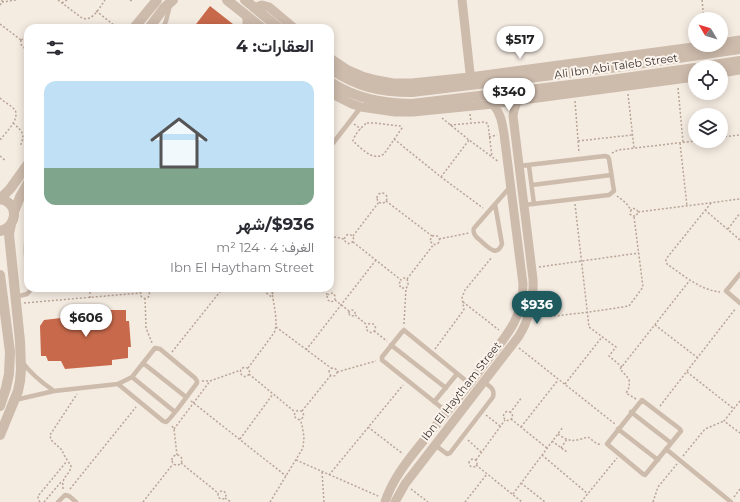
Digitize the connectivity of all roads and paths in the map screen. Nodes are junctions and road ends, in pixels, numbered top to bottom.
1 (16, 0) edge
2 (58, 0) edge
3 (67, 0) edge
4 (105, 0) edge
5 (130, 0) edge
6 (157, 0) edge
7 (227, 0) edge
8 (245, 0) edge
9 (462, 0) edge
10 (702, 0) edge
11 (2, 1) edge
12 (172, 1) edge
13 (133, 2) dead end
14 (62, 3) junction
15 (0, 5) edge
16 (254, 8) junction
17 (96, 11) junction
18 (703, 12) edge
19 (247, 16) junction
20 (0, 24) edge
21 (113, 24) edge
22 (137, 24) edge
23 (152, 24) edge
24 (165, 24) edge
25 (247, 24) edge
26 (257, 24) edge
27 (274, 24) edge
28 (289, 24) edge
29 (24, 39) edge
30 (21, 40) junction
31 (740, 40) edge
32 (728, 42) edge
33 (24, 48) edge
34 (688, 48) edge
35 (740, 49) edge
36 (334, 61) edge
37 (740, 61) edge
38 (728, 63) edge
39 (610, 68) junction
40 (688, 69) edge
41 (740, 70) edge
42 (334, 72) edge
43 (728, 72) edge
44 (688, 78) edge
45 (611, 80) junction
46 (677, 80) junction
47 (471, 81) junction
48 (334, 84) edge
49 (627, 86) junction
50 (574, 89) junction
51 (334, 96) edge
52 (0, 98) edge
53 (518, 100) junction
54 (493, 104) junction
55 (361, 107) junction
56 (433, 110) junction
57 (13, 123) junction
58 (450, 125) junction
59 (632, 135) junction
60 (740, 135) edge
61 (728, 136) edge
62 (1, 137) edge
63 (394, 139) junction
64 (0, 140) edge
65 (469, 140) junction
66 (578, 141) junction
67 (334, 142) edge
68 (683, 142) junction
69 (688, 142) edge
70 (680, 143) junction
71 (20, 146) dead end
72 (634, 148) junction
73 (0, 156) edge
74 (492, 157) junction
75 (608, 157) junction
76 (580, 159) junction
77 (6, 161) dead end
78 (519, 166) junction
79 (529, 166) junction
80 (509, 168) junction
81 (24, 170) edge
82 (611, 175) junction
83 (441, 177) junction
84 (532, 185) junction
85 (511, 186) junction
86 (24, 190) edge
87 (612, 193) junction
88 (0, 199) edge
89 (574, 199) junction
90 (740, 200) edge
91 (386, 201) junction
92 (379, 202) junction
93 (711, 203) junction
94 (494, 204) junction
95 (534, 204) junction
96 (524, 205) junction
97 (687, 206) junction
98 (631, 210) junction
99 (705, 210) junction
100 (14, 212) junction
101 (488, 212) junction
102 (638, 212) junction
103 (740, 213) edge
104 (634, 217) junction
105 (11, 224) junction
106 (727, 229) junction
107 (0, 231) edge
108 (473, 232) junction
109 (353, 236) junction
110 (432, 236) junction
111 (334, 237) edge
112 (345, 239) junction
113 (439, 239) junction
114 (740, 240) edge
115 (353, 242) junction
116 (434, 244) junction
117 (496, 250) junction
118 (639, 253) junction
119 (376, 260) junction
120 (582, 261) junction
121 (531, 268) junction
122 (740, 274) edge
123 (0, 275) edge
124 (407, 279) junction
125 (401, 280) junction
126 (690, 280) junction
127 (406, 288) junction
128 (726, 291) junction
129 (30, 292) edge
130 (90, 292) edge
131 (148, 292) edge
132 (220, 292) edge
133 (265, 292) edge
134 (325, 292) edge
135 (140, 293) joint
136 (272, 294) edge
137 (328, 295) junction
138 (90, 298) junction
139 (145, 298) junction
140 (273, 298) junction
141 (16, 300) junction
142 (335, 300) junction
143 (463, 302) junction
144 (740, 304) edge
145 (341, 305) junction
146 (350, 311) junction
147 (530, 312) junction
148 (587, 313) junction
149 (355, 315) junction
150 (655, 324) junction
151 (367, 326) junction
152 (276, 327) junction
153 (404, 330) junction
154 (374, 331) junction
155 (507, 336) junction
156 (602, 337) junction
157 (514, 344) junction
158 (391, 346) junction
159 (155, 348) junction
160 (306, 350) junction
161 (432, 353) junction
162 (169, 356) junction
163 (698, 358) junction
164 (382, 360) junction
165 (21, 361) junction
166 (143, 363) junction
167 (622, 367) junction
168 (248, 368) junction
169 (331, 368) junction
170 (240, 370) junction
171 (337, 372) junction
172 (687, 372) junction
173 (249, 374) junction
174 (458, 374) junction
175 (331, 375) junction
176 (132, 377) junction
177 (558, 379) junction
178 (407, 380) junction
179 (197, 381) junction
180 (210, 381) junction
181 (484, 382) junction
182 (118, 384) junction
183 (470, 384) junction
184 (565, 384) junction
185 (82, 388) junction
186 (446, 388) junction
187 (54, 391) junction
188 (273, 394) junction
189 (186, 397) junction
190 (522, 397) dead end
191 (458, 398) junction
192 (15, 400) junction
193 (642, 400) junction
194 (740, 401) edge
195 (140, 402) junction
196 (434, 402) junction
197 (194, 403) junction
198 (466, 404) junction
199 (0, 406) edge
200 (734, 409) junction
201 (302, 411) junction
202 (656, 411) junction
203 (175, 412) junction
204 (295, 412) junction
205 (447, 412) junction
206 (482, 412) junction
207 (631, 412) junction
208 (510, 413) junction
209 (300, 419) junction
210 (511, 419) junction
211 (505, 420) junction
212 (168, 421) junction
213 (500, 426) junction
214 (368, 427) junction
215 (521, 427) junction
216 (563, 427) dead end
217 (619, 428) junction
218 (174, 429) junction
219 (740, 433) edge
220 (558, 434) junction
221 (0, 435) edge
222 (463, 436) junction
223 (240, 439) junction
224 (567, 439) junction
225 (552, 441) junction
226 (671, 443) junction
227 (607, 444) junction
228 (435, 445) junction
229 (547, 448) junction
230 (561, 448) junction
231 (666, 449) junction
232 (482, 452) junction
233 (567, 452) dead end
234 (177, 455) junction
235 (542, 455) junction
236 (619, 455) junction
237 (409, 459) junction
238 (296, 460) junction
239 (476, 460) junction
240 (658, 460) junction
241 (67, 461) junction
242 (181, 463) junction
243 (173, 464) junction
244 (476, 465) junction
245 (322, 472) junction
246 (487, 474) junction
247 (329, 475) junction
248 (286, 476) junction
249 (63, 480) junction
250 (521, 483) junction
251 (405, 484) junction
252 (740, 490) edge
253 (218, 493) junction
254 (512, 494) junction
255 (588, 494) junction
256 (65, 495) junction
257 (225, 498) junction
258 (271, 501) edge
259 (385, 501) edge
260 (582, 501) edge
261 (40, 502) edge
262 (44, 502) edge
263 (58, 502) edge
264 (76, 502) edge
265 (143, 502) edge
266 (231, 502) edge
267 (324, 502) edge
268 (395, 502) edge
269 (428, 502) edge
270 (466, 502) edge
271 (522, 502) edge
272 (545, 502) edge
273 (585, 502) edge
274 (731, 502) edge

1 - 11 path
2 - 14 path
3 - 14 path
4 - 17 path
5 - 13 path
6 - 22 street
7 - 19 street
8 - 16 street
9 - 47 street
10 - 18 path
11 - 15 path
12 - 23 street
12 - 24 lane
14 - 17 path
16 - 27 street
16 - 28 street
17 - 21 path
19 - 25 street
19 - 26 street
20 - 30 path
29 - 30 path
30 - 33 path
31 - 32 street
34 - 47 street
35 - 39 street, Ali Ibn Abi Taleb Street
36 - 47 street
37 - 38 street
39 - 45 street
39 - 47 street, Ali Ibn Abi Taleb Street
40 - 45 street, Ali Ibn Abi Taleb Street
41 - 43 street
42 - 47 street, Ali Ibn Abi Taleb Street
44 - 46 street
45 - 50 street, Ali Ibn Abi Taleb Street
46 - 49 street
46 - 68 path
48 - 50 street, Ali Ibn Abi Taleb Street
49 - 50 street
49 - 59 path
50 - 53 street
50 - 66 path
51 - 55 street
52 - 57 path
53 - 54 street
53 - 78 street, Ibn El Haytham Street
54 - 56 street
54 - 80 street, Ibn El Haytham Street
55 - 56 street
55 - 67 lane
56 - 58 path
57 - 62 path
57 - 71 path
58 - 65 path
58 - 74 path
59 - 66 path
59 - 72 path
60 - 61 path
62 - 64 path
63 - 63 path
63 - 83 path
65 - 74 path
65 - 83 path
66 - 76 path
68 - 69 path
68 - 70 path
70 - 72 path
70 - 97 path
72 - 75 path
73 - 77 path
74 - 80 path
75 - 76 lane
75 - 82 lane
76 - 79 lane
78 - 79 lane
78 - 96 street, Ibn El Haytham Street
79 - 84 lane
80 - 85 street, Ibn El Haytham Street
81 - 88 street
82 - 84 lane
82 - 87 lane
83 - 101 path
84 - 95 lane
85 - 94 lane
85 - 155 street, Ibn El Haytham Street
86 - 100 street
87 - 89 lane
87 - 98 path
88 - 100 street
89 - 95 lane
89 - 120 path
90 - 93 path
91 - 92 path
91 - 92 path
91 - 110 path
92 - 109 path
93 - 97 path
93 - 99 path
94 - 101 lane
94 - 117 lane
95 - 96 lane
96 - 121 street, Ibn El Haytham Street
97 - 102 path
98 - 102 path
98 - 104 path
99 - 106 path
99 - 126 path
100 - 105 street
101 - 108 lane
102 - 104 path
103 - 106 path
104 - 118 path
105 - 107 street
105 - 141 street
106 - 114 path
108 - 113 path
108 - 117 lane
109 - 112 path
109 - 115 path
110 - 113 path
110 - 116 path
111 - 112 path
112 - 115 path
113 - 116 path
115 - 119 path
116 - 124 path
117 - 143 path
118 - 120 path
118 - 148 path
119 - 125 path
119 - 145 path
120 - 121 path
120 - 148 path
121 - 147 street, Ibn El Haytham Street
122 - 128 lane
123 - 199 street
124 - 125 path
124 - 127 path
125 - 127 path
126 - 128 path
126 - 150 path
127 - 153 path
128 - 144 lane
129 - 141 lane
130 - 138 path
131 - 139 path
132 - 162 path
133 - 140 path
134 - 137 path
135 - 138 path
135 - 139 path
136 - 140 path
137 - 142 path
137 - 142 path
138 - 141 path
139 - 159 path
140 - 152 path
141 - 165 street
142 - 145 path
143 - 155 path
143 - 161 path
144 - 163 path
145 - 146 path
145 - 160 path
146 - 149 path
146 - 149 path
147 - 148 path
147 - 157 street, Ibn El Haytham Street
148 - 156 path
149 - 151 path
150 - 163 path
150 - 167 path
151 - 154 path
151 - 154 path
152 - 160 path
152 - 168 path
153 - 158 lane
153 - 161 lane
154 - 158 path
155 - 183 street, Ibn El Haytham Street
156 - 167 path
156 - 184 path
157 - 177 path
157 - 181 street, Ibn El Haytham Street
158 - 164 lane
158 - 186 lane
159 - 162 lane
159 - 166 lane
160 - 169 path
161 - 174 lane
162 - 179 lane
163 - 172 path
164 - 171 path
164 - 178 lane
165 - 187 lane
165 - 192 street
166 - 176 lane
166 - 189 lane
167 - 193 path
168 - 170 path
168 - 173 path
169 - 171 path
169 - 175 path
170 - 173 path
170 - 180 path
171 - 175 path
172 - 200 path
172 - 202 path
173 - 188 path
174 - 183 lane
174 - 186 lane
175 - 201 path
176 - 182 lane
176 - 203 lane
177 - 184 path
177 - 215 path
178 - 196 lane
178 - 214 path
179 - 180 path
179 - 189 lane
180 - 197 path
181 - 198 street, Ibn El Haytham Street
181 - 206 lane
182 - 185 lane
182 - 195 lane
183 - 191 street, Ibn El Haytham Street
184 - 217 path
185 - 187 lane
185 - 241 path
186 - 196 lane
187 - 192 lane
188 - 204 path
188 - 223 path
189 - 203 lane
190 - 208 path
191 - 198 street
191 - 205 street, Ibn El Haytham Street
192 - 221 street
193 - 202 lane
193 - 207 lane
194 - 200 path
195 - 212 lane
195 - 256 path
196 - 205 lane
197 - 218 path
197 - 223 path
198 - 228 street, Ibn El Haytham Street
200 - 219 path
201 - 204 path
201 - 209 path
202 - 226 lane
203 - 212 lane
204 - 209 path
205 - 237 street, Ibn El Haytham Street
206 - 213 path
206 - 222 lane
207 - 217 lane
207 - 226 lane
208 - 210 path
208 - 211 path
209 - 238 path
210 - 211 path
210 - 215 path
211 - 213 path
212 - 218 path
213 - 232 path
214 - 237 path
214 - 247 path
215 - 229 path
216 - 220 path
217 - 227 lane
217 - 240 lane
218 - 234 path
220 - 224 path
220 - 225 path
222 - 228 lane
222 - 232 path
223 - 248 path
224 - 227 path
224 - 230 path
225 - 229 path
225 - 230 path
226 - 231 lane
227 - 236 lane
228 - 251 street, Ibn El Haytham Street
229 - 235 path
230 - 233 path
231 - 240 lane
231 - 274 lane
232 - 239 path
234 - 242 path
234 - 243 path
235 - 250 path
235 - 255 path
236 - 240 lane
236 - 255 path
237 - 259 street, Ibn El Haytham Street
238 - 245 path
238 - 248 path
239 - 244 path
239 - 244 path
241 - 249 path
241 - 261 path
242 - 243 path
242 - 253 path
243 - 265 path
244 - 246 path
245 - 247 path
245 - 267 path
246 - 254 path
246 - 270 path
247 - 259 path
248 - 258 path
249 - 256 path
249 - 262 path
250 - 254 path
250 - 272 path
251 - 268 street, Ibn El Haytham Street
251 - 269 path
252 - 274 path
253 - 257 path
253 - 257 path
254 - 271 path
255 - 260 path
256 - 263 lane
256 - 264 lane
257 - 266 path
260 - 273 path

